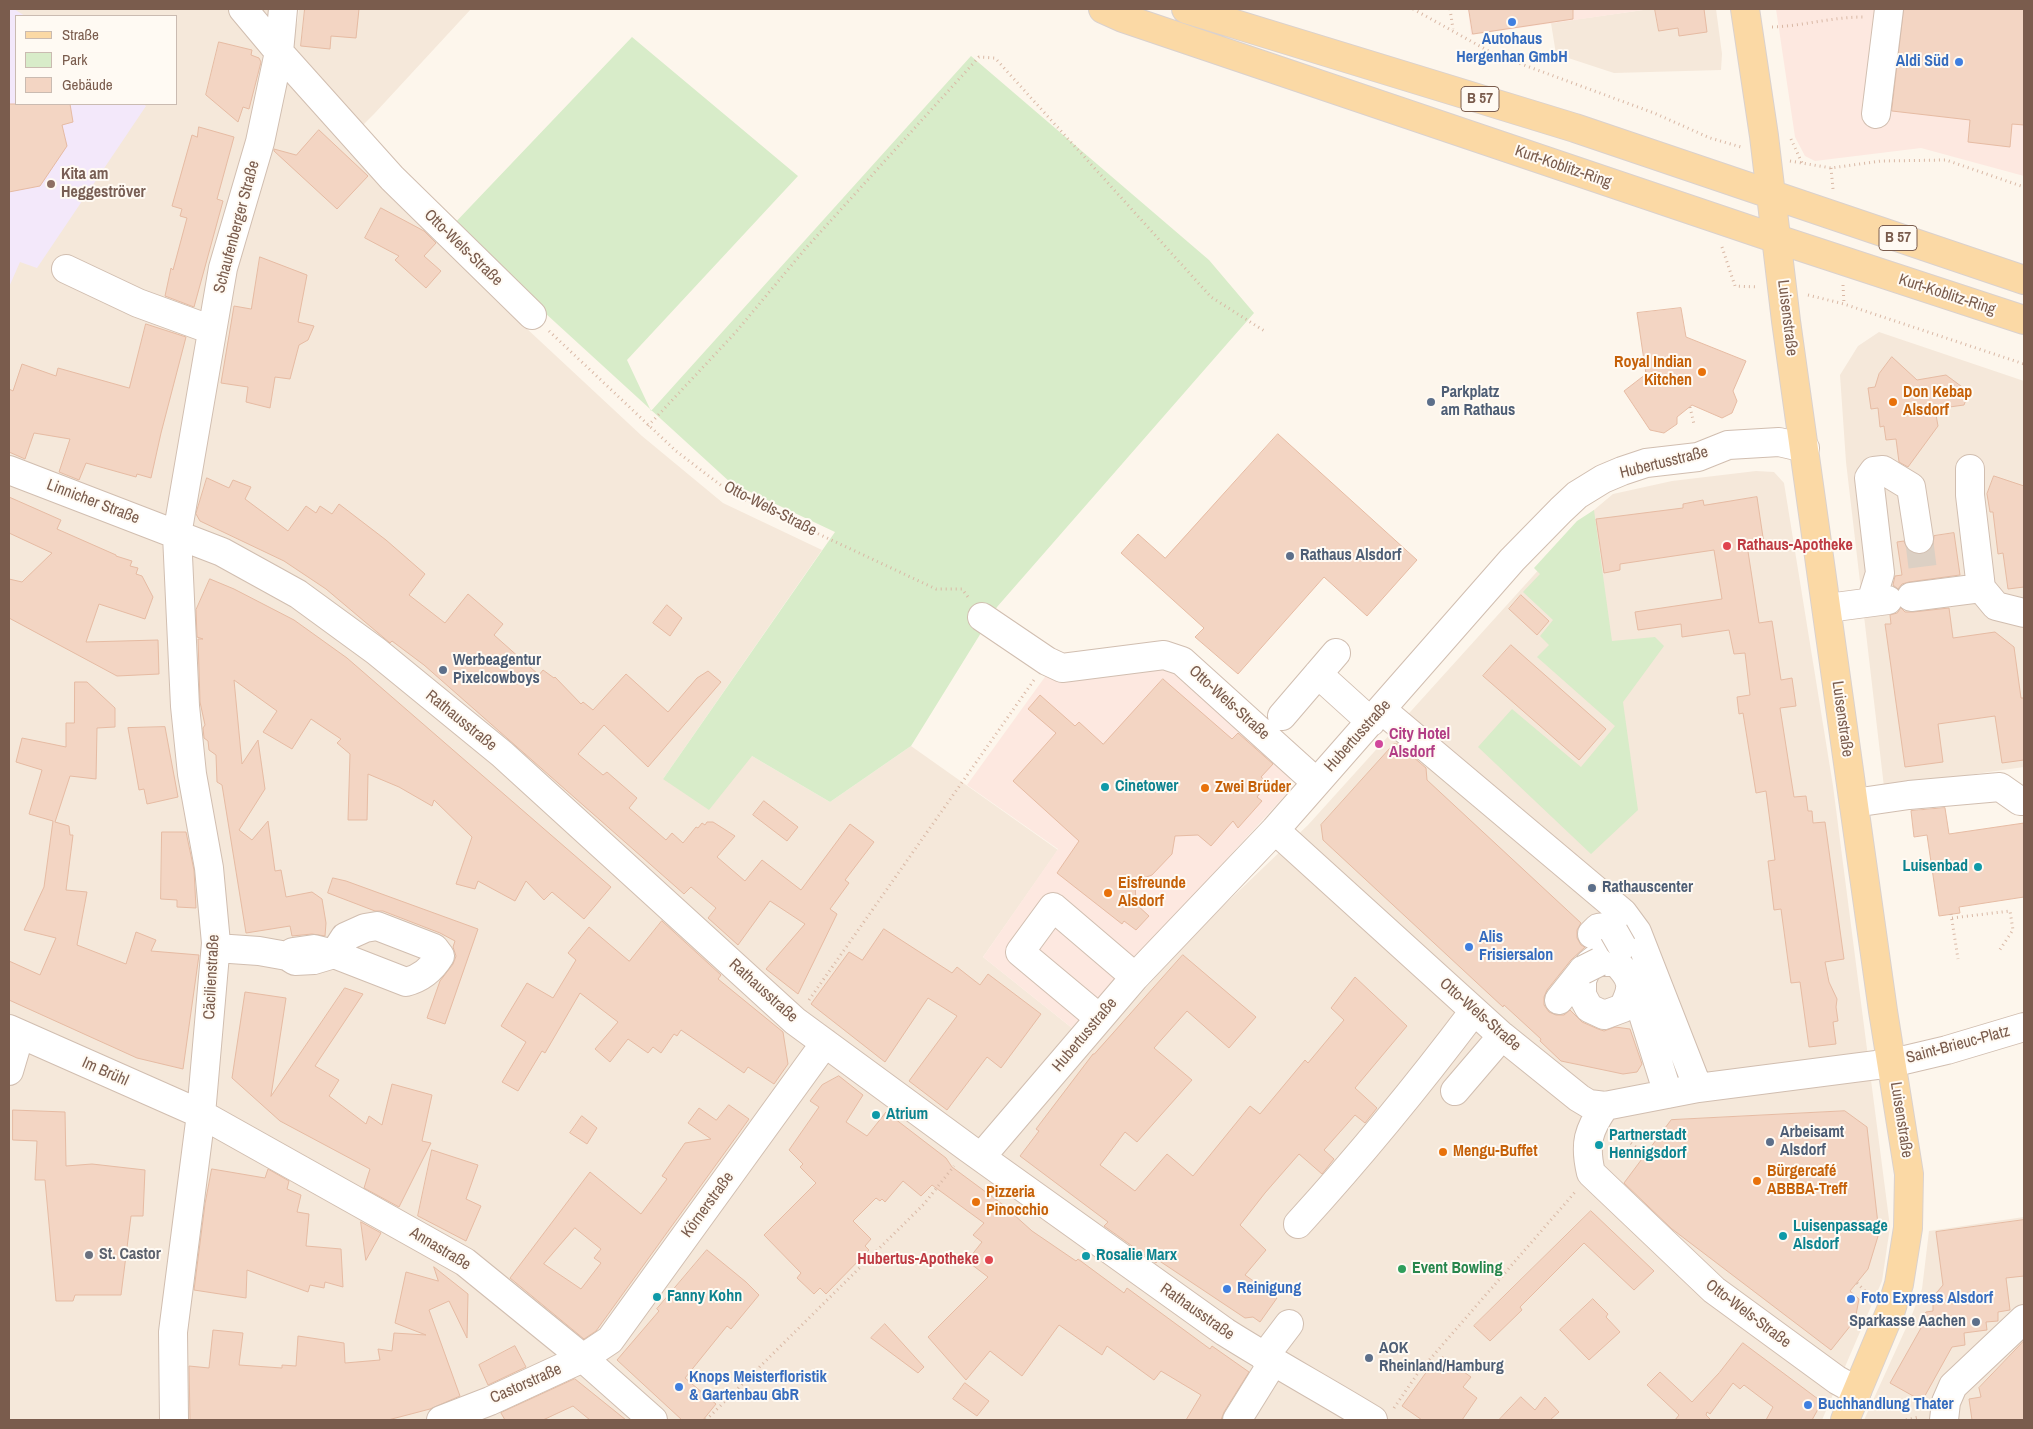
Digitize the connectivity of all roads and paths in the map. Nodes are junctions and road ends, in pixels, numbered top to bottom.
1 (243, 9) edge
2 (283, 9) edge
3 (1102, 9) edge
4 (1186, 9) edge
5 (1413, 9) edge
6 (1450, 9) edge
7 (1745, 9) edge
8 (1888, 13) edge
9 (1769, 27) dead end
10 (1453, 30) junction
11 (279, 52) junction
12 (1876, 114) dead end
13 (1767, 156) junction
14 (1831, 168) junction
15 (2024, 187) edge
16 (1834, 191) dead end
17 (1772, 195) junction
18 (1777, 240) junction
19 (1721, 241) dead end
20 (66, 269) dead end
21 (1842, 276) dead end
22 (2024, 280) edge
23 (1760, 287) dead end
24 (1806, 295) dead end
25 (1844, 304) junction
26 (532, 315) joint
27 (2024, 320) edge
28 (212, 330) junction
29 (1266, 332) dead end
30 (2024, 364) edge
31 (1690, 407) dead end
32 (1694, 424) dead end
33 (648, 426) junction
34 (1805, 448) junction
35 (1970, 469) dead end
36 (9, 470) edge
37 (177, 535) junction
38 (1919, 539) tunnel mouth
39 (1980, 588) junction
40 (1890, 600) junction
41 (1828, 608) junction
42 (2024, 613) edge
43 (982, 617) joint
44 (1336, 653) dead end
45 (1047, 661) junction
46 (1318, 674) junction
47 (1282, 716) dead end
48 (1376, 716) junction
49 (1316, 782) junction
50 (2024, 801) edge
51 (1854, 803) junction
52 (1274, 830) junction
53 (1615, 935) junction
54 (216, 948) junction
55 (1999, 951) dead end
56 (334, 954) dead end
57 (1958, 959) dead end
58 (1135, 977) junction
59 (1559, 1000) dead end
60 (1474, 1011) junction
61 (1099, 1018) junction
62 (795, 1021) junction
63 (2024, 1027) edge
64 (14, 1032) edge
65 (1502, 1036) junction
66 (825, 1043) junction
67 (1892, 1063) junction
68 (9, 1072) edge
69 (1698, 1088) junction
70 (1455, 1091) dead end
71 (1668, 1094) junction
72 (1605, 1106) junction
73 (201, 1114) junction
74 (1623, 1138) dead end
75 (974, 1153) junction
76 (1650, 1158) dead end
77 (1591, 1173) junction
78 (1298, 1224) dead end
79 (1876, 1290) dead end
80 (1874, 1299) dead end
81 (2024, 1318) edge
82 (1290, 1324) dead end
83 (583, 1358) junction
84 (1268, 1359) junction
85 (1857, 1391) junction
86 (1945, 1411) edge
87 (1382, 1416) edge
88 (174, 1420) edge
89 (440, 1420) edge
90 (652, 1420) edge
91 (706, 1420) edge
92 (1236, 1420) edge
93 (1845, 1420) edge

1 - 11 street, Otto-Wels-Straße
2 - 11 street, Schaufenberger Straße
3 - 18 main road, Kurt-Koblitz-Ring / B 57
4 - 17 main road, B 57
5 - 10 path
6 - 10 path
7 - 13 main road, Luisenstraße
8 - 9 path
8 - 12 street
10 - 13 path
11 - 26 street, Otto-Wels-Straße
11 - 28 street, Schaufenberger Straße
13 - 14 path
13 - 17 main road, Luisenstraße
14 - 15 path
14 - 16 path
17 - 18 main road, Luisenstraße
17 - 22 main road, B 57
18 - 27 main road, Kurt-Koblitz-Ring / B 57
18 - 34 main road, Luisenstraße
19 - 23 path
20 - 28 street
21 - 25 path
24 - 25 path
25 - 30 path
26 - 33 path, Otto-Wels-Straße
28 - 37 street, Schaufenberger Straße
29 - 33 path
31 - 32 path
33 - 43 path, Otto-Wels-Straße
34 - 41 main road, Luisenstraße
34 - 48 street, Hubertusstraße
35 - 39 street
36 - 37 street, Linnicher Straße
37 - 54 street, Cäcilienstraße
37 - 62 street, Rathausstraße
38 - 40 street
39 - 40 street
39 - 42 street
40 - 41 street
41 - 51 main road, Luisenstraße
43 - 45 street, Otto-Wels-Straße
44 - 46 street
45 - 49 street, Otto-Wels-Straße
45 - 62 path
46 - 47 street
46 - 48 street
48 - 49 street, Hubertusstraße
48 - 53 street
49 - 52 street, Hubertusstraße
50 - 51 street
51 - 67 main road, Luisenstraße
52 - 58 street, Hubertusstraße
52 - 60 street, Otto-Wels-Straße
53 - 59 street
53 - 69 street
53 - 71 street
54 - 56 street
54 - 73 street, Cäcilienstraße
55 - 57 path
58 - 61 street, Hubertusstraße
58 - 61 street
60 - 65 street, Otto-Wels-Straße
60 - 78 street
61 - 75 street, Hubertusstraße
62 - 66 street, Rathausstraße
63 - 67 street, Saint-Brieuc-Platz
64 - 68 street
64 - 73 street, Im Brühl
65 - 70 street
65 - 72 street, Otto-Wels-Straße
66 - 75 street, Rathausstraße
66 - 83 street, Körnerstraße
67 - 69 street, Otto-Wels-Straße
67 - 85 main road, Luisenstraße
69 - 71 street, Otto-Wels-Straße
71 - 72 street, Otto-Wels-Straße
72 - 77 street
73 - 83 street, Annastraße
73 - 88 street, Cäcilienstraße
74 - 76 path
75 - 84 street, Rathausstraße
75 - 91 path
77 - 85 street, Otto-Wels-Straße
77 - 87 path
79 - 80 path
81 - 86 street
82 - 84 street
83 - 89 street, Castorstraße
83 - 90 street, Annastraße
84 - 87 street, Rathausstraße
84 - 92 street
85 - 93 main road, Luisenstraße

